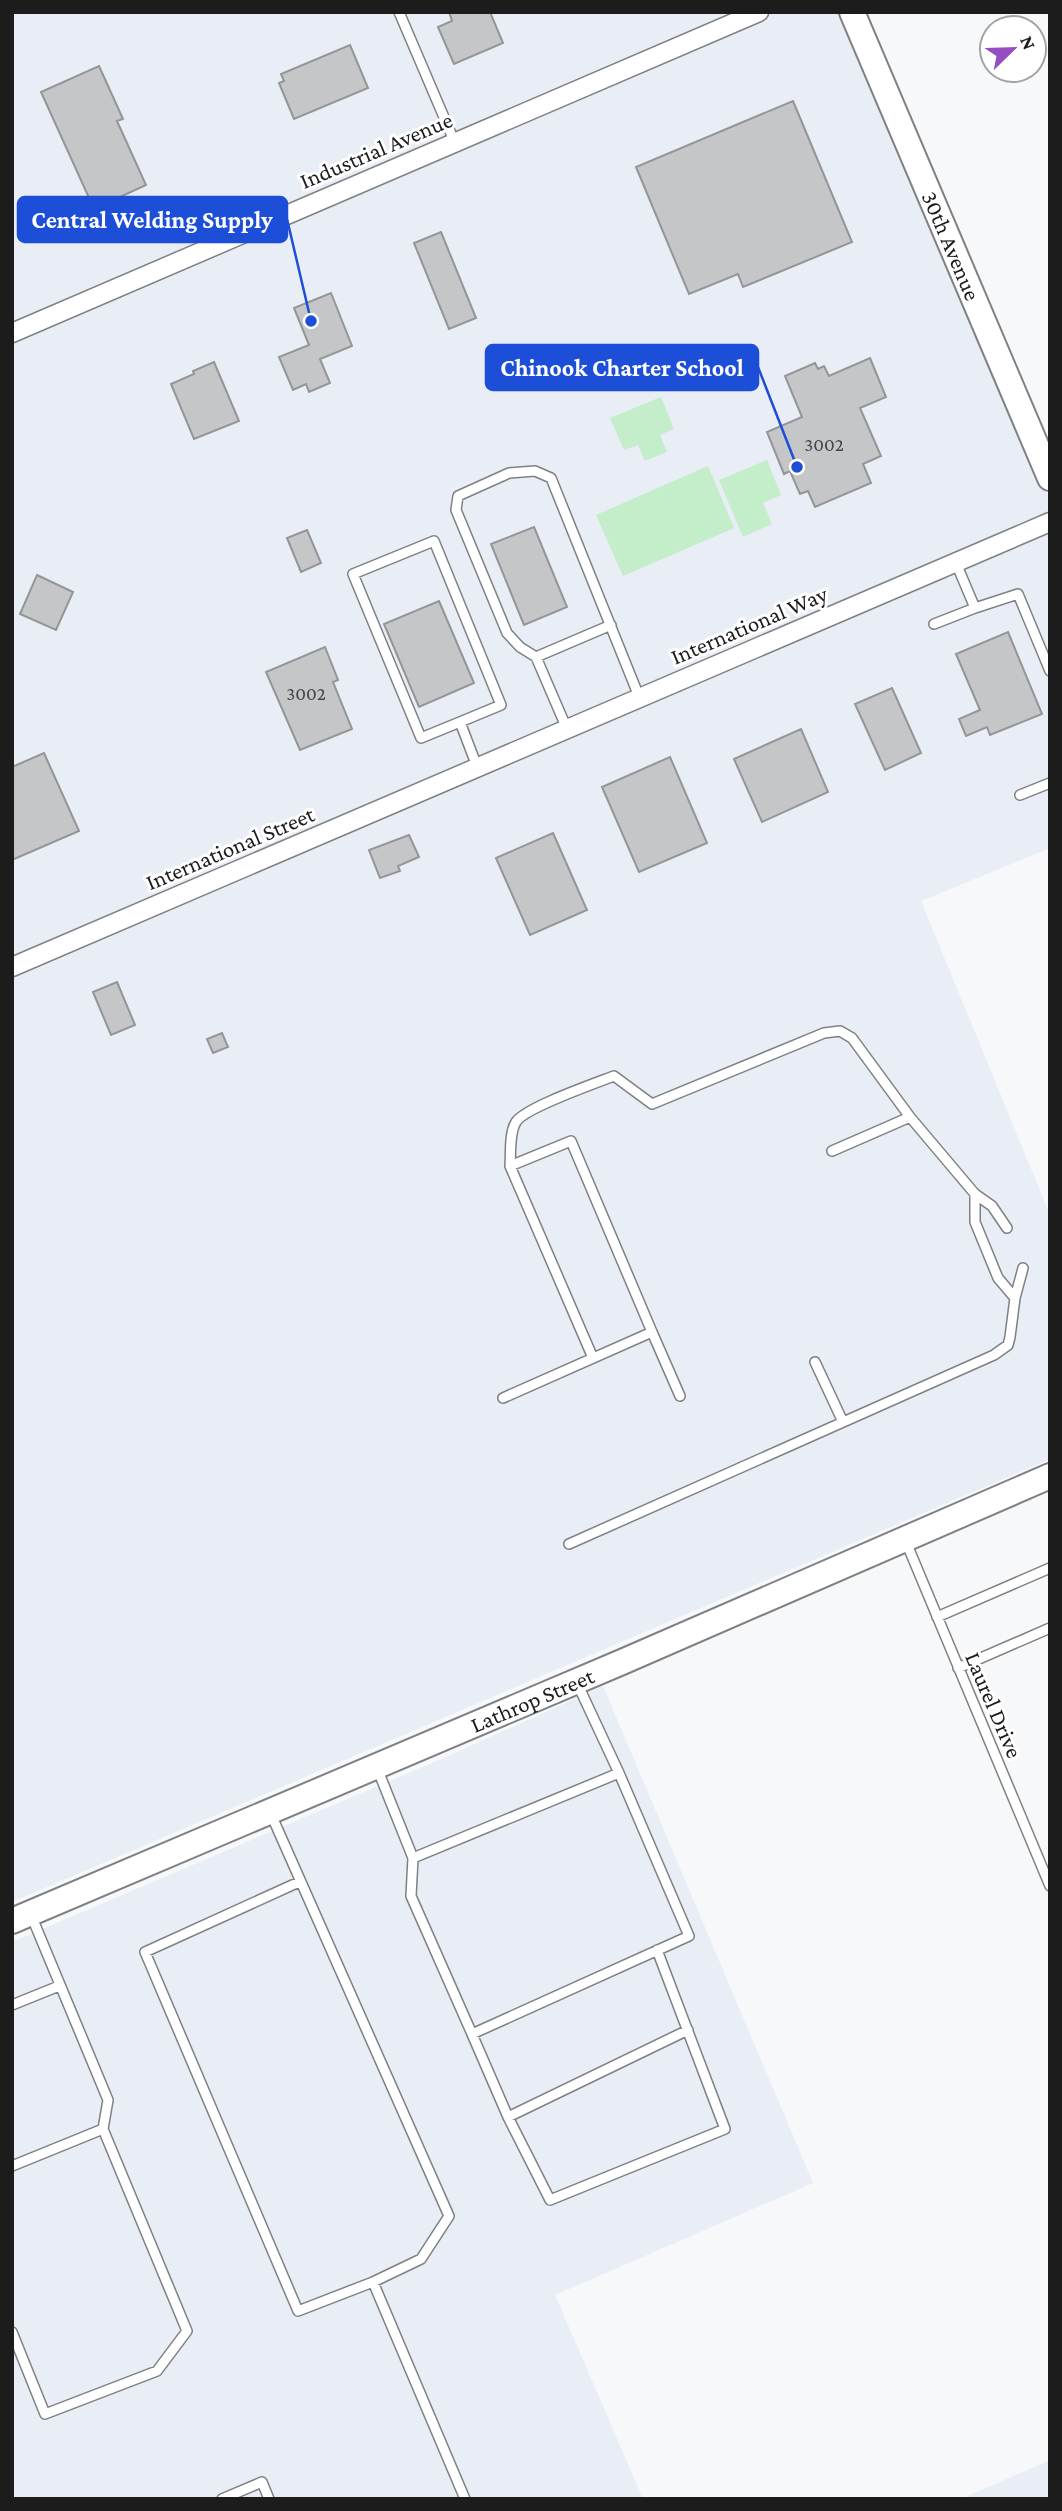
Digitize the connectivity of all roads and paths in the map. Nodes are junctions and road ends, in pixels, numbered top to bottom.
1 (399, 12) edge
2 (760, 12) edge
3 (852, 12) edge
4 (455, 143) junction
5 (12, 333) edge
6 (1050, 478) edge
7 (1050, 522) edge
8 (956, 563) junction
9 (975, 608) junction
10 (934, 624) dead end
11 (611, 625) junction
12 (536, 657) junction
13 (1050, 671) edge
14 (640, 699) junction
15 (460, 722) junction
16 (568, 730) junction
17 (473, 771) junction
18 (1050, 783) edge
19 (1020, 795) dead end
20 (12, 967) edge
21 (911, 1117) junction
22 (832, 1151) dead end
23 (510, 1166) junction
24 (975, 1194) junction
25 (1007, 1228) dead end
26 (1023, 1268) dead end
27 (1015, 1298) junction
28 (652, 1332) junction
29 (593, 1358) junction
30 (815, 1362) dead end
31 (680, 1396) dead end
32 (503, 1398) dead end
33 (843, 1422) junction
34 (1050, 1476) edge
35 (905, 1539) junction
36 (569, 1544) dead end
37 (1050, 1568) edge
38 (937, 1617) junction
39 (1050, 1628) edge
40 (958, 1668) junction
41 (577, 1681) junction
42 (376, 1766) junction
43 (619, 1773) junction
44 (269, 1811) junction
45 (412, 1858) junction
46 (299, 1882) junction
47 (1050, 1886) edge
48 (21, 1917) edge
49 (657, 1950) junction
50 (59, 1986) junction
51 (12, 2004) edge
52 (688, 2030) junction
53 (472, 2034) junction
54 (508, 2117) junction
55 (103, 2129) junction
56 (12, 2166) edge
57 (373, 2282) junction
58 (12, 2332) edge
59 (222, 2499) edge
60 (269, 2499) edge
61 (466, 2499) edge

1 - 4 lane
2 - 4 street, Industrial Avenue
3 - 6 main road, 30th Avenue
4 - 5 street, Industrial Avenue
7 - 8 street, International Way
8 - 9 lane
8 - 14 street, International Way
9 - 10 lane
9 - 13 lane
11 - 12 lane
11 - 12 lane
11 - 14 lane
12 - 16 lane
14 - 16 street, International Way
15 - 15 lane
15 - 17 lane
16 - 17 street, International Way
17 - 20 street, International Street
18 - 19 lane
21 - 22 lane
21 - 23 lane
21 - 24 lane
23 - 28 lane
23 - 29 lane
24 - 25 lane
24 - 27 lane
26 - 27 lane
27 - 33 lane
28 - 29 lane
28 - 31 lane
29 - 32 lane
30 - 33 lane
33 - 36 lane
34 - 35 main road, Lathrop Street
35 - 38 lane, Laurel Drive
35 - 41 main road, Lathrop Street
37 - 38 lane
38 - 40 lane, Laurel Drive
39 - 40 lane
40 - 47 lane, Laurel Drive
41 - 42 main road, Lathrop Street
41 - 43 lane
42 - 44 main road, Lathrop Street
42 - 45 lane
43 - 45 lane
43 - 49 lane
44 - 46 lane
44 - 48 main road, Lathrop Street
45 - 53 lane
46 - 57 lane
46 - 57 lane
48 - 50 lane
49 - 52 lane
49 - 53 lane
50 - 51 lane
50 - 55 lane
52 - 54 lane
52 - 54 lane
53 - 54 lane
55 - 56 lane
55 - 58 lane
57 - 61 lane
59 - 60 lane

